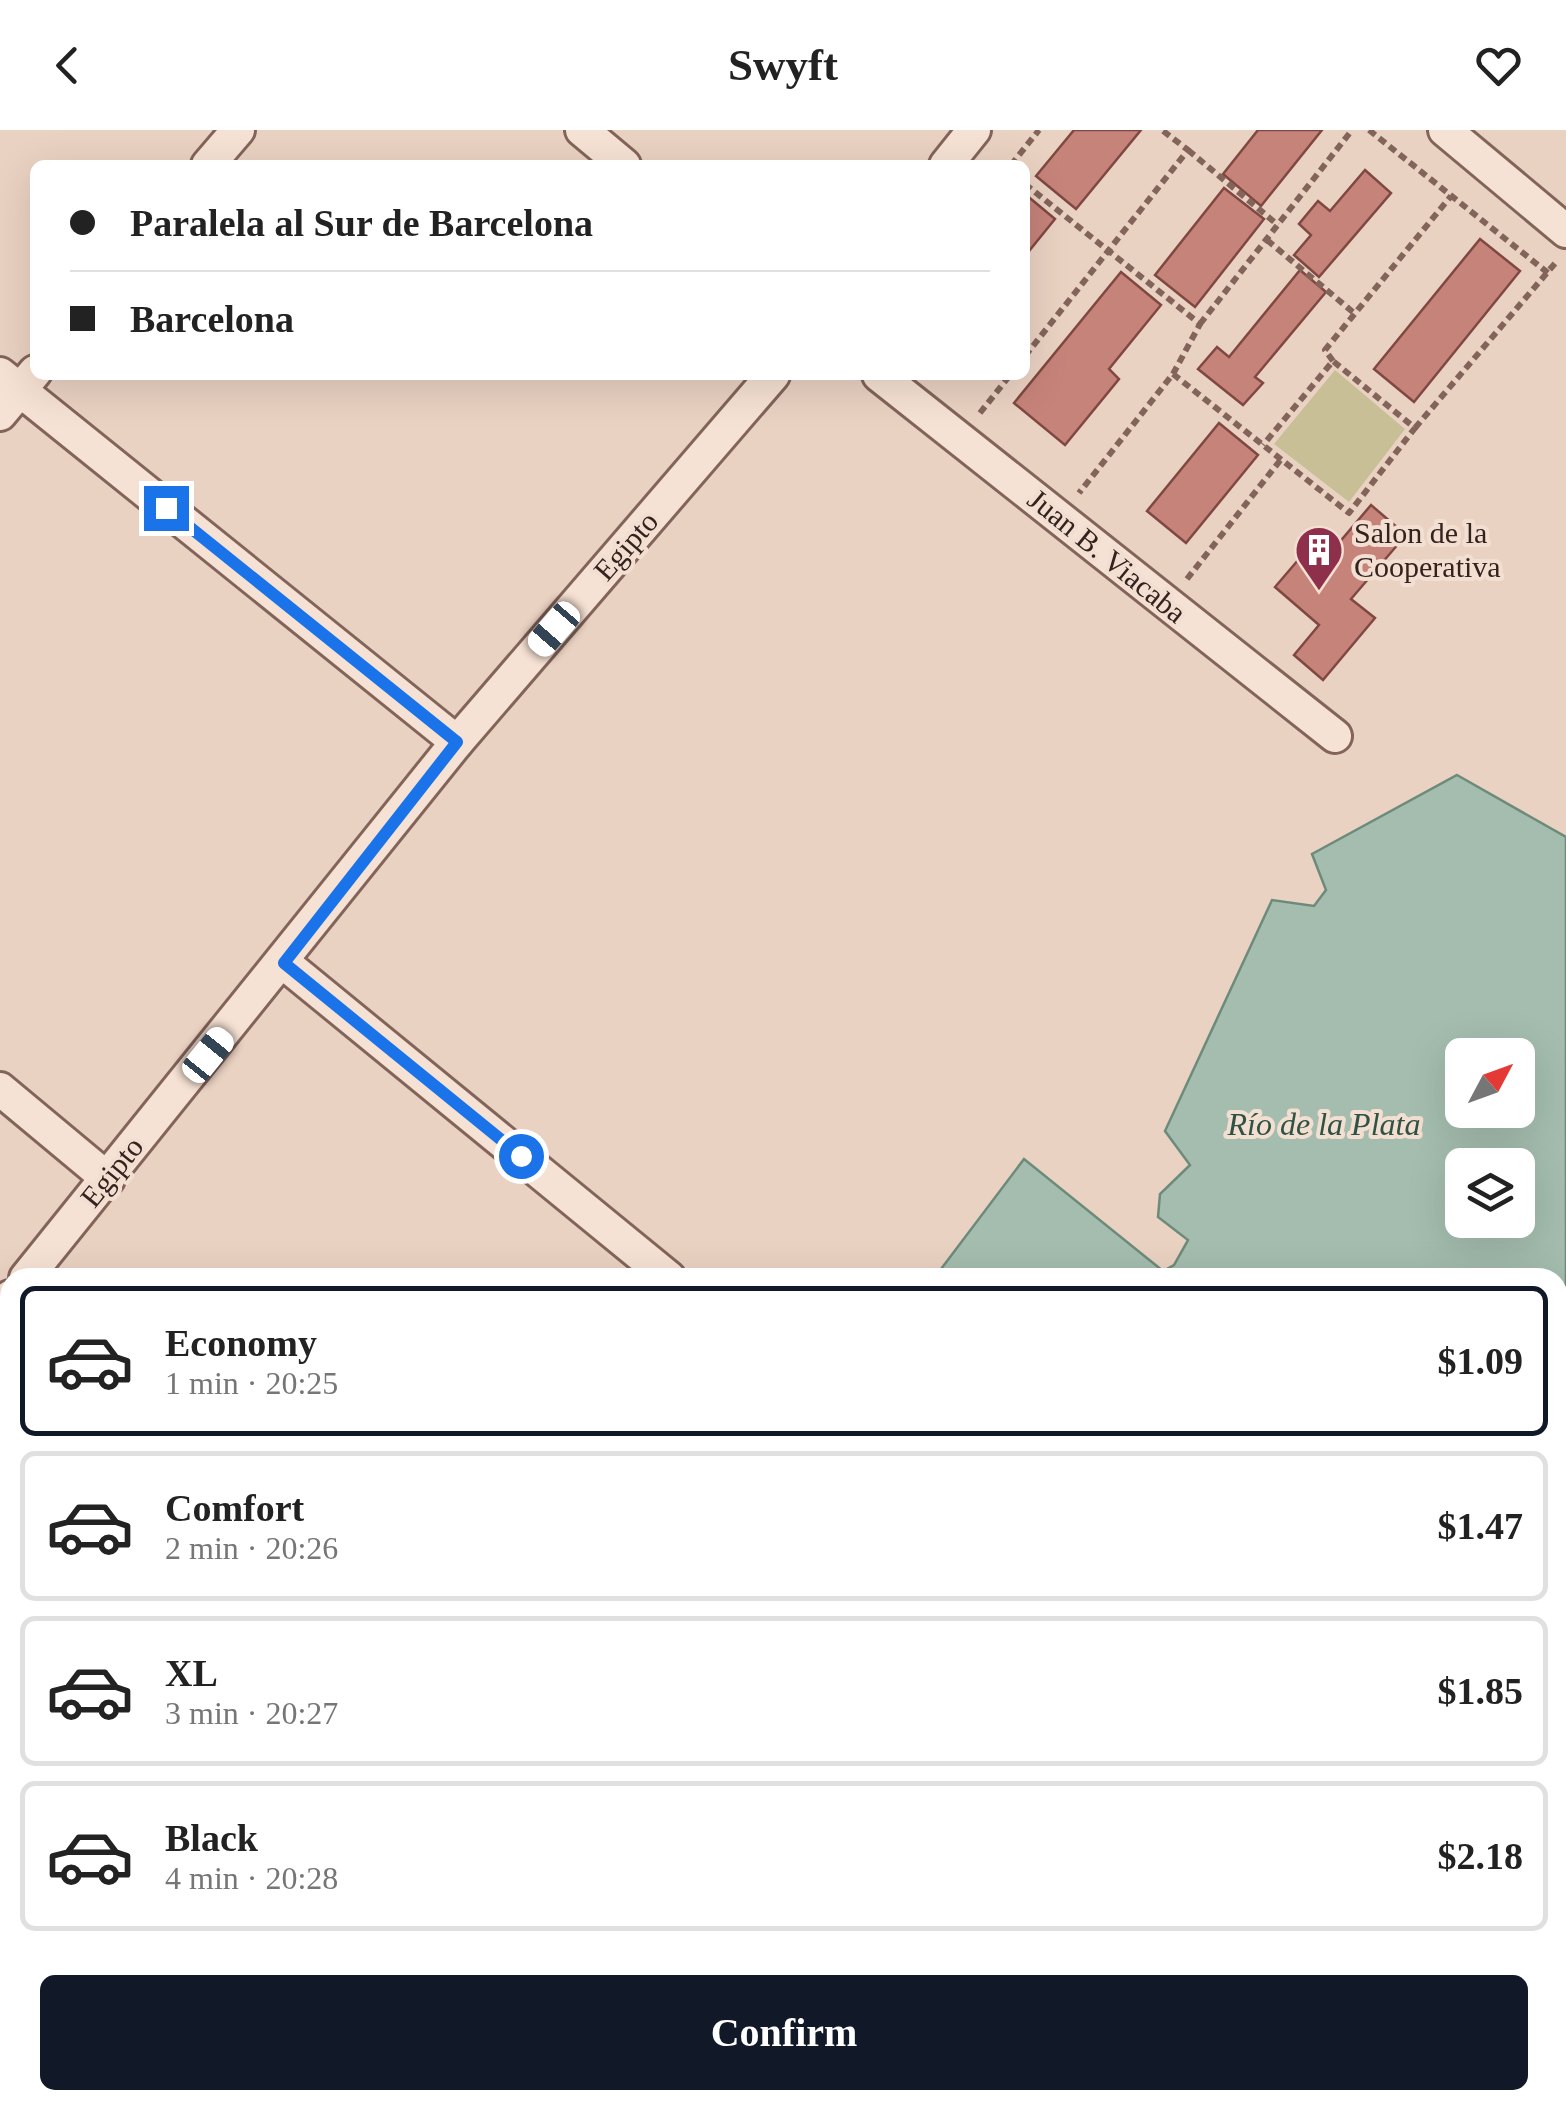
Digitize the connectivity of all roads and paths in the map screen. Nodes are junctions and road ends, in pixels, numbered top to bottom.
1 (238, 130) edge
2 (582, 130) edge
3 (974, 130) edge
4 (1039, 130) edge
5 (1162, 130) edge
6 (1352, 130) edge
7 (1369, 130) edge
8 (1445, 130) edge
9 (1188, 150) junction
10 (212, 160) edge
11 (618, 160) edge
12 (950, 160) edge
13 (1016, 160) edge
14 (1030, 188) edge
15 (1451, 196) junction
16 (1278, 225) junction
17 (1566, 231) edge
18 (1267, 240) junction
19 (1566, 250) edge
20 (1108, 251) junction
21 (1548, 272) junction
22 (1354, 314) junction
23 (1200, 324) junction
24 (1030, 350) edge
25 (1333, 361) junction
26 (1173, 374) junction
27 (770, 380) edge
28 (885, 380) edge
29 (14, 387) edge
30 (1415, 428) junction
31 (1263, 445) junction
32 (1282, 458) junction
33 (1059, 518) junction
34 (1168, 604) junction
35 (1335, 736) dead end
36 (457, 742) junction
37 (284, 963) junction
38 (0, 1089) edge
39 (108, 1178) junction
40 (34, 1268) edge
41 (658, 1268) edge

1 - 10 street
2 - 11 street
3 - 12 street
4 - 13 path
5 - 9 path
6 - 16 path
7 - 15 path
8 - 17 street
9 - 16 path
9 - 20 path
14 - 20 path
15 - 21 path
15 - 22 path
16 - 18 path
18 - 22 path
18 - 23 path
19 - 21 path
20 - 23 path
20 - 24 path
21 - 30 path
22 - 25 path
23 - 26 path
25 - 30 path
25 - 31 path
26 - 31 path
26 - 33 path
27 - 36 street, Egipto
28 - 33 street, Juan B. Viacaba
29 - 36 street
30 - 32 path
31 - 32 path
32 - 34 path
33 - 34 street, Juan B. Viacaba
34 - 35 street, Juan B. Viacaba
36 - 37 street, Egipto
37 - 39 street, Egipto
37 - 41 street
38 - 39 street
39 - 40 street, Egipto

